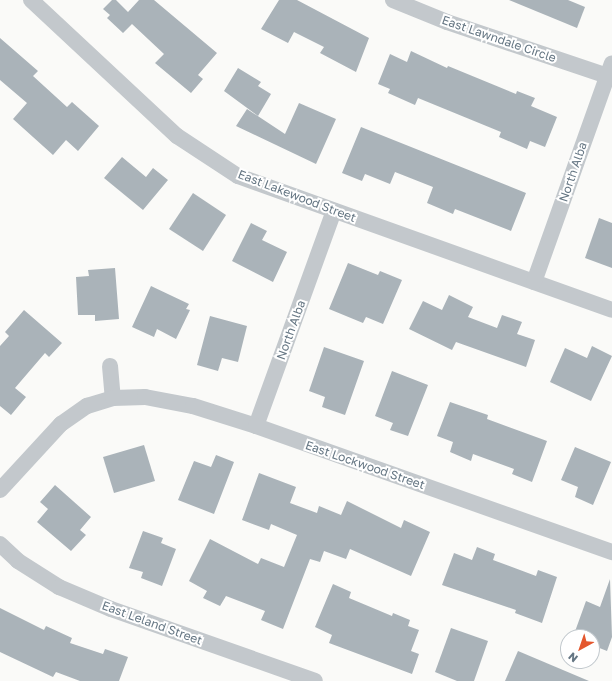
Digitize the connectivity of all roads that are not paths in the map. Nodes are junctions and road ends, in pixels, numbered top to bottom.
1 (31, 0) edge
2 (393, 0) edge
3 (610, 69) edge
4 (334, 211) junction
5 (534, 282) junction
6 (612, 310) edge
7 (110, 366) dead end
8 (113, 398) junction
9 (256, 426) junction
10 (0, 490) edge
11 (0, 544) edge
12 (612, 552) edge
13 (315, 681) edge

1 - 4 street, East Lakewood Street
2 - 3 street, East Lawndale Circle
3 - 5 street, North Alba
4 - 5 street, East Lakewood Street
4 - 9 street, North Alba
5 - 6 street, East Lakewood Street
7 - 8 street
8 - 9 street, East Lockwood Street
8 - 10 street, East Lockwood Street
9 - 12 street, East Lockwood Street
11 - 13 street, East Leland Street

